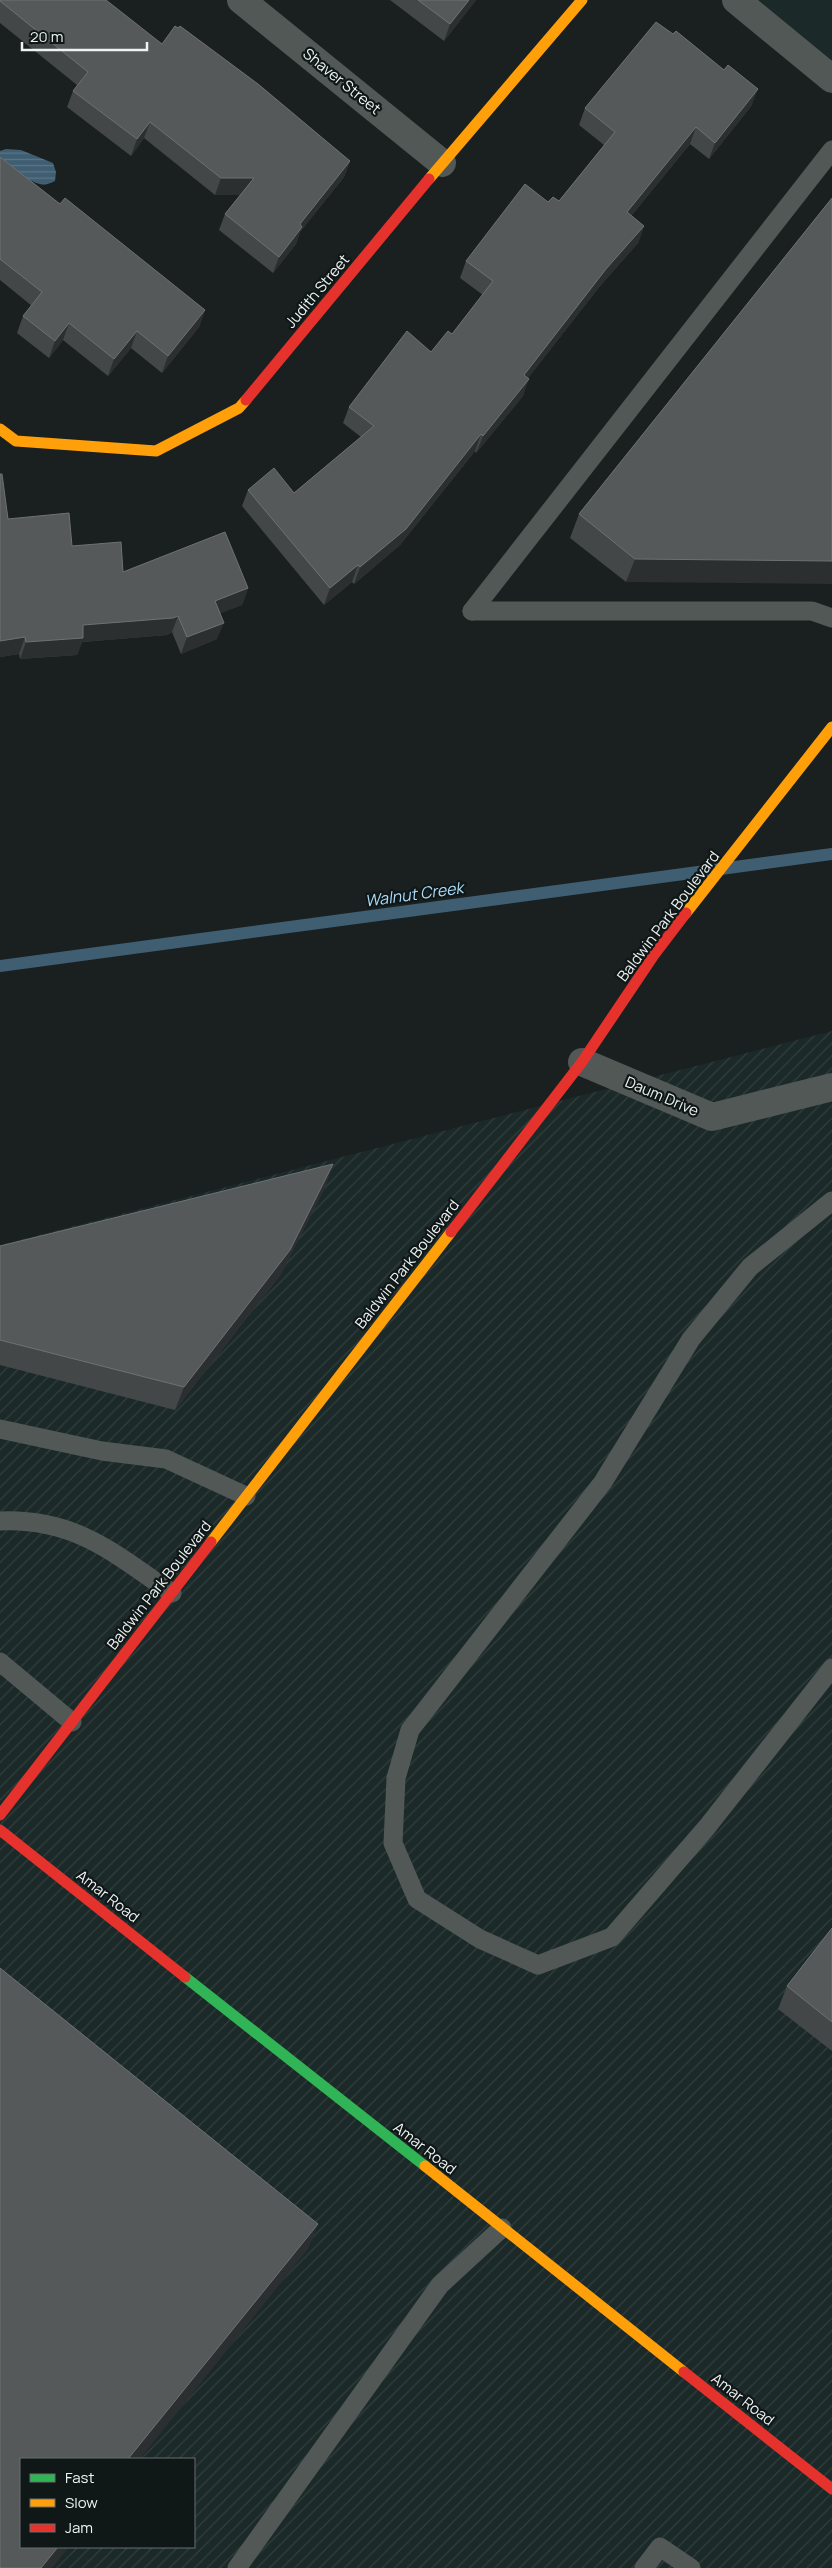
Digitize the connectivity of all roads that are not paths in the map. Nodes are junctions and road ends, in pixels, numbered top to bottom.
1 (241, 0) edge
2 (582, 0) edge
3 (736, 0) edge
4 (832, 79) edge
5 (832, 150) edge
6 (442, 163) junction
7 (0, 429) edge
8 (832, 618) edge
9 (832, 727) edge
10 (582, 1062) junction
11 (832, 1087) edge
12 (832, 1201) edge
13 (0, 1429) edge
14 (246, 1496) junction
15 (0, 1521) edge
16 (172, 1593) junction
17 (0, 1662) edge
18 (832, 1668) edge
19 (72, 1722) junction
20 (0, 1815) edge
21 (0, 1830) edge
22 (502, 2228) junction
23 (832, 2489) edge
24 (238, 2568) edge
25 (644, 2568) edge
26 (690, 2568) edge

1 - 6 street, Shaver Street
2 - 6 main road, Judith Street
3 - 4 street
5 - 8 lane
6 - 7 main road, Judith Street
9 - 10 main road, Baldwin Park Boulevard
10 - 11 street, Daum Drive
10 - 14 main road, Baldwin Park Boulevard
12 - 18 lane
13 - 14 lane
14 - 16 main road, Baldwin Park Boulevard
15 - 16 lane
16 - 19 main road, Baldwin Park Boulevard
17 - 19 lane
19 - 20 main road, Baldwin Park Boulevard
21 - 22 main road, Amar Road
22 - 23 main road, Amar Road
22 - 24 lane
25 - 26 lane

